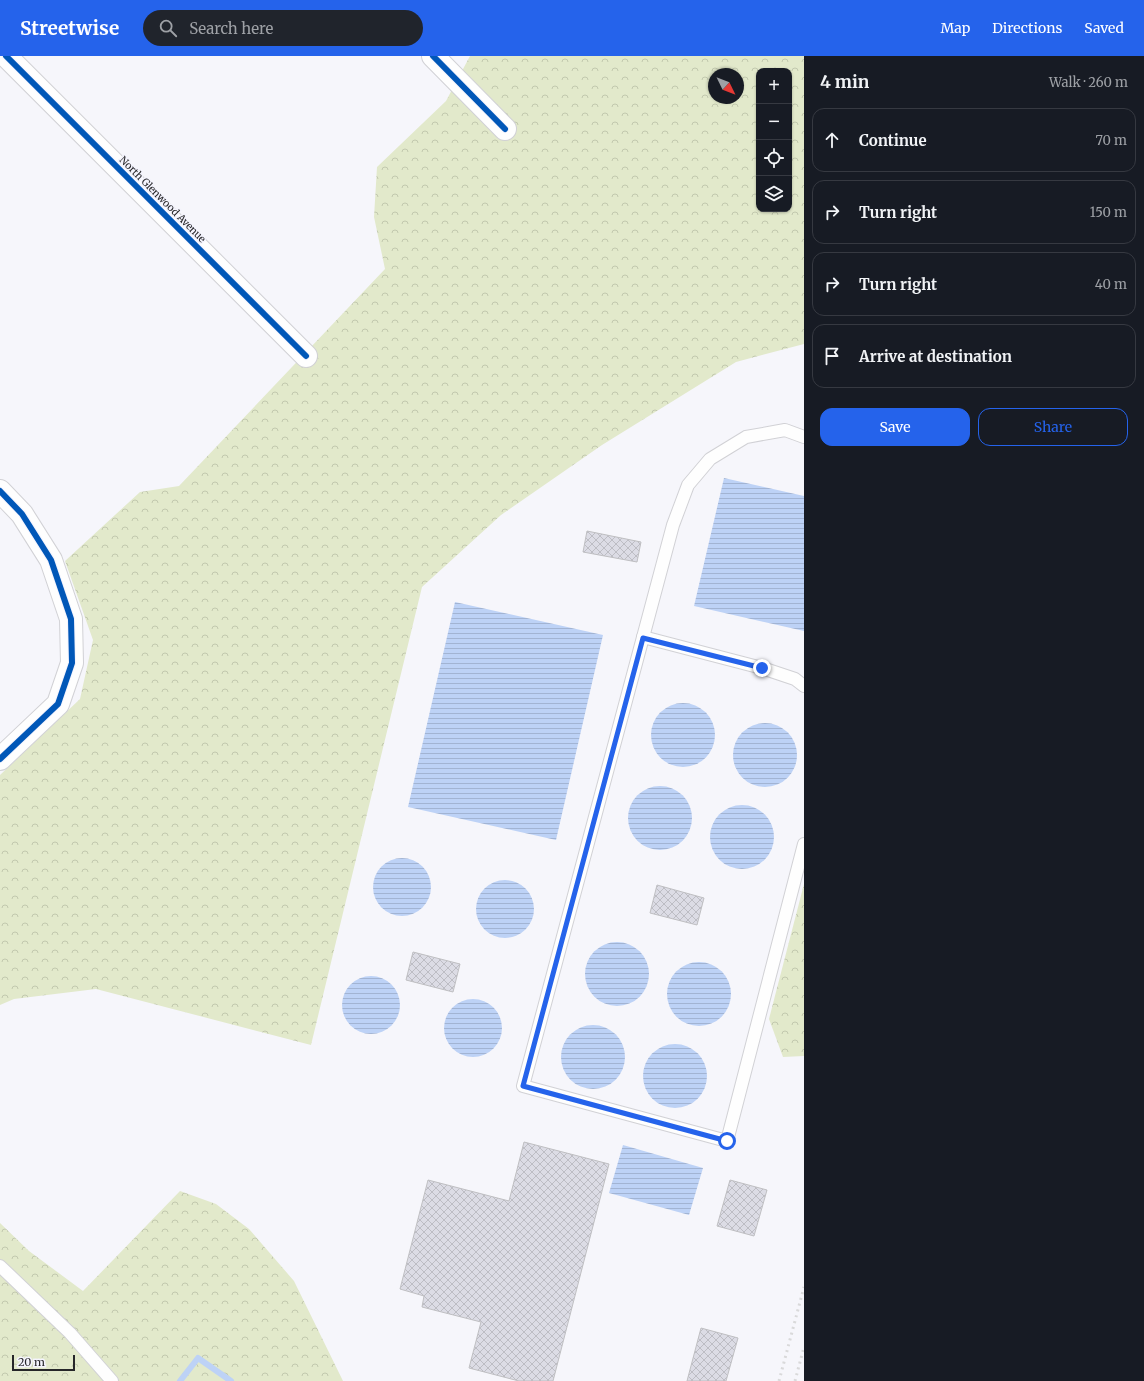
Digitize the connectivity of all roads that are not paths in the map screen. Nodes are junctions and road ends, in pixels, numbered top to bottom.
1 (6, 56) edge
2 (433, 56) edge
3 (505, 129) dead end
4 (306, 356) dead end
5 (804, 437) edge
6 (0, 491) edge
7 (643, 638) junction
8 (804, 686) edge
9 (0, 759) edge
10 (804, 844) edge
11 (0, 1266) edge
12 (112, 1381) edge

1 - 4 street, North Glenwood Avenue
2 - 3 street
5 - 7 lane
6 - 9 street
7 - 8 lane
7 - 10 lane
11 - 12 lane

